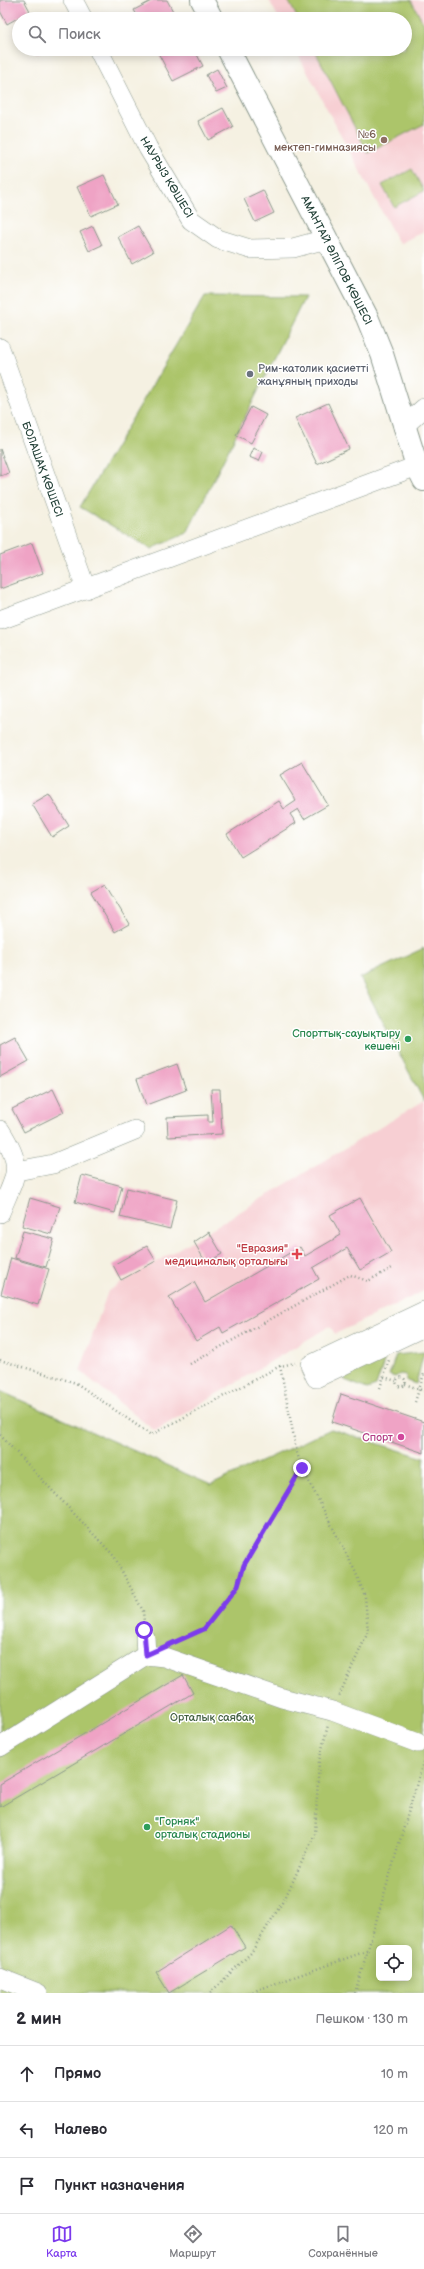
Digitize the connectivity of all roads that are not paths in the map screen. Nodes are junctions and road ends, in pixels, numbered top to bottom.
1 (73, 0) edge
2 (202, 0) edge
3 (79, 12) edge
4 (208, 12) edge
5 (102, 56) edge
6 (232, 56) edge
7 (326, 239) junction
8 (0, 348) edge
9 (424, 408) edge
10 (403, 427) junction
11 (420, 473) edge
12 (86, 589) junction
13 (0, 620) edge
14 (0, 1130) edge
15 (134, 1130) dead end
16 (17, 1171) junction
17 (0, 1213) edge
18 (424, 1311) edge
19 (424, 1327) edge
20 (0, 1747) edge
21 (421, 1751) edge
22 (0, 1978) edge
23 (38, 1993) edge

1 - 3 street
2 - 4 main road
5 - 7 street, НАУРЫЗ КӨШЕСІ
6 - 7 main road, АМАНТАЙ ӘЛІПОВ КӨШЕСІ
7 - 10 main road, АМАНТАЙ ӘЛІПОВ КӨШЕСІ
8 - 12 street, БОЛАШАҚ КӨШЕСІ
9 - 10 street
10 - 11 main road, АМАНТАЙ ӘЛІПОВ КӨШЕСІ
11 - 12 street
12 - 13 street
14 - 16 street
15 - 16 street
16 - 17 street
18 - 19 street
20 - 21 street
22 - 23 street

